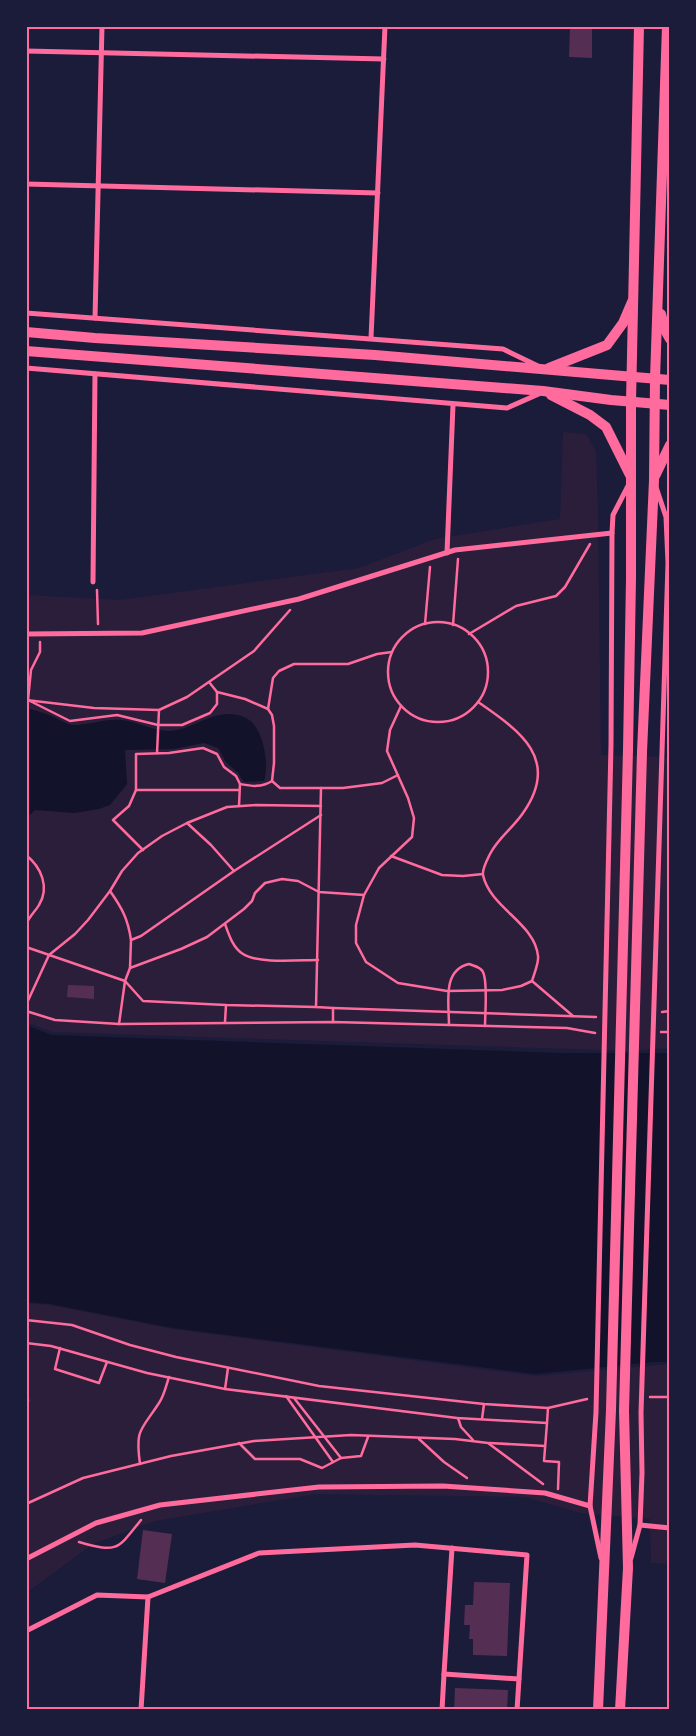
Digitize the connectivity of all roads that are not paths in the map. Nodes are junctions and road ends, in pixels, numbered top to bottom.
1 (102, 26) edge
2 (385, 26) edge
3 (639, 26) edge
4 (667, 26) edge
5 (26, 51) edge
6 (102, 53) junction
7 (384, 59) junction
8 (26, 184) edge
9 (98, 186) junction
10 (378, 193) junction
11 (634, 296) junction
12 (658, 300) junction
13 (26, 313) edge
14 (95, 318) junction
15 (26, 332) edge
16 (371, 338) junction
17 (670, 339) edge
18 (26, 351) edge
19 (26, 368) edge
20 (545, 370) junction
21 (95, 374) junction
22 (632, 377) junction
23 (655, 379) junction
24 (670, 380) edge
25 (543, 392) junction
26 (631, 402) junction
27 (654, 404) junction
28 (453, 405) junction
29 (670, 405) edge
30 (670, 445) edge
31 (632, 479) junction
32 (654, 480) junction
33 (612, 533) junction
34 (446, 553) junction
35 (669, 563) edge
36 (93, 582) road end
37 (26, 634) edge
38 (590, 1506) junction
39 (640, 1525) junction
40 (670, 1528) edge
41 (452, 1548) junction
42 (26, 1559) edge
43 (628, 1568) junction
44 (605, 1574) junction
45 (148, 1596) junction
46 (26, 1631) edge
47 (444, 1674) junction
48 (519, 1678) junction
49 (141, 1710) edge
50 (442, 1710) edge
51 (517, 1710) edge
52 (598, 1710) edge
53 (620, 1710) edge

1 - 6 street
2 - 7 street
3 - 11 main road
4 - 12 main road
5 - 6 street
6 - 7 street
6 - 9 street
7 - 10 street
8 - 9 street
9 - 10 street
9 - 14 street
10 - 16 street
11 - 20 main road
11 - 22 main road
12 - 17 main road
12 - 23 main road
13 - 14 street
14 - 16 street
15 - 20 main road
16 - 20 street
18 - 25 main road
19 - 21 street
20 - 22 main road
21 - 28 street
21 - 36 street
22 - 23 main road
22 - 26 main road
23 - 24 main road
23 - 27 main road
25 - 26 main road
25 - 28 street
25 - 31 main road
26 - 27 main road
26 - 31 main road
27 - 29 main road
27 - 32 main road
28 - 34 street
30 - 32 main road
31 - 33 street
31 - 44 main road
32 - 35 street
32 - 43 main road
33 - 34 street
33 - 38 street
34 - 37 street
35 - 39 street
38 - 42 street
38 - 44 street
39 - 40 street
39 - 43 street
41 - 45 street
41 - 47 street
41 - 48 street
43 - 53 main road
44 - 52 main road
45 - 46 street
45 - 49 street
47 - 48 street
47 - 50 street
48 - 51 street

